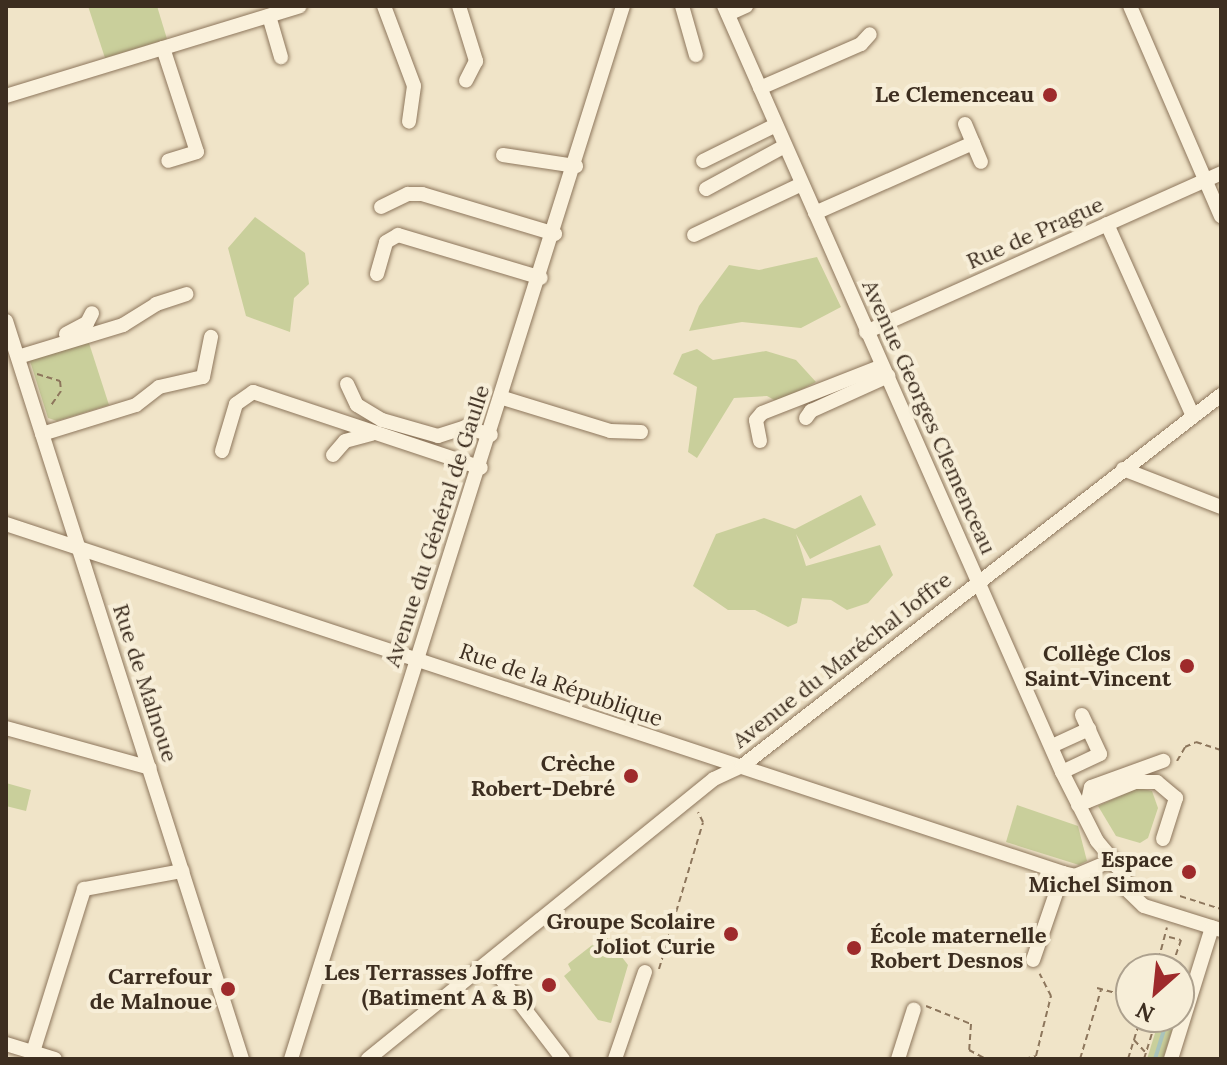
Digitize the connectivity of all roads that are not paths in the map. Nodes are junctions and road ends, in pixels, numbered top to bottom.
1 (300, 6) edge
2 (384, 6) edge
3 (459, 6) edge
4 (623, 6) edge
5 (682, 6) edge
6 (746, 6) edge
7 (1130, 6) edge
8 (726, 10) edge
9 (269, 16) junction
10 (870, 34) dead end
11 (163, 48) junction
12 (696, 55) dead end
13 (281, 57) dead end
14 (466, 81) dead end
15 (760, 88) junction
16 (6, 96) edge
17 (409, 122) dead end
18 (965, 124) dead end
19 (776, 125) junction
20 (973, 143) junction
21 (785, 146) junction
22 (503, 155) dead end
23 (168, 161) dead end
24 (703, 161) dead end
25 (981, 162) dead end
26 (576, 166) junction
27 (1221, 173) edge
28 (1205, 181) junction
29 (802, 184) junction
30 (706, 189) dead end
31 (381, 207) dead end
32 (815, 213) junction
33 (1221, 216) edge
34 (1107, 224) junction
35 (555, 234) junction
36 (694, 235) dead end
37 (377, 274) dead end
38 (541, 278) junction
39 (186, 294) dead end
40 (92, 313) dead end
41 (6, 321) edge
42 (866, 332) junction
43 (211, 337) dead end
44 (16, 353) junction
45 (885, 371) junction
46 (347, 384) dead end
47 (1221, 395) edge
48 (503, 398) junction
49 (1193, 416) junction
50 (806, 418) dead end
51 (641, 432) dead end
52 (42, 434) junction
53 (372, 434) junction
54 (491, 435) junction
55 (760, 441) dead end
56 (222, 451) dead end
57 (333, 455) dead end
58 (481, 468) junction
59 (1123, 469) junction
60 (1221, 507) edge
61 (6, 524) edge
62 (79, 547) junction
63 (979, 582) junction
64 (416, 660) junction
65 (1082, 715) dead end
66 (6, 728) edge
67 (1089, 729) junction
68 (1052, 746) junction
69 (706, 756) junction
70 (1163, 761) dead end
71 (742, 766) junction
72 (150, 768) junction
73 (1062, 772) junction
74 (714, 779) junction
75 (1083, 803) junction
76 (1163, 839) dead end
77 (1098, 843) junction
78 (1100, 863) junction
79 (1117, 865) junction
80 (182, 871) junction
81 (1063, 873) junction
82 (1132, 886) junction
83 (1217, 928) edge
84 (1033, 960) road end
85 (490, 964) junction
86 (645, 972) road end
87 (914, 1009) road end
88 (6, 1044) edge
89 (33, 1052) junction
90 (55, 1059) edge
91 (242, 1059) edge
92 (291, 1059) edge
93 (368, 1059) edge
94 (563, 1059) edge
95 (615, 1059) edge
96 (898, 1059) edge
97 (1171, 1059) edge

1 - 9 street
2 - 17 street
3 - 14 street
4 - 26 street, Avenue du Général de Gaulle
5 - 12 street
6 - 8 street
7 - 28 street
8 - 15 street, Avenue Georges Clemenceau
9 - 11 street
9 - 13 street
10 - 15 street
11 - 16 street
11 - 23 street
15 - 19 street, Avenue Georges Clemenceau
18 - 20 street
19 - 21 street, Avenue Georges Clemenceau
19 - 24 street
20 - 25 street
20 - 32 street
21 - 29 street, Avenue Georges Clemenceau
21 - 30 street
22 - 26 street
26 - 35 street, Avenue du Général de Gaulle
27 - 28 street, Rue de Prague
28 - 33 street
28 - 34 street, Rue de Prague
29 - 32 street, Avenue Georges Clemenceau
29 - 36 street
31 - 35 street
32 - 42 street, Avenue Georges Clemenceau
34 - 42 street, Rue de Prague
34 - 49 street
35 - 38 street, Avenue du Général de Gaulle
37 - 38 street
38 - 48 street, Avenue du Général de Gaulle
39 - 44 street
40 - 44 street
41 - 44 street, Rue de Malnoue
42 - 45 street, Avenue Georges Clemenceau
43 - 52 street
44 - 52 street, Rue de Malnoue
45 - 50 street
45 - 55 street
45 - 63 street, Avenue Georges Clemenceau
46 - 54 street
47 - 49 street, Avenue du Maréchal Joffre
48 - 51 street
48 - 54 street, Avenue du Général de Gaulle
49 - 59 street, Avenue du Maréchal Joffre
52 - 62 street, Rue de Malnoue
53 - 56 street
53 - 57 street
53 - 58 street
54 - 58 street, Avenue du Général de Gaulle
58 - 64 street, Avenue du Général de Gaulle
59 - 60 street
59 - 63 street, Avenue du Maréchal Joffre
61 - 62 street, Rue de la République
62 - 64 street, Rue de la République
62 - 72 street, Rue de Malnoue
63 - 68 street, Avenue Georges Clemenceau
63 - 71 street, Avenue du Maréchal Joffre
64 - 69 street, Rue de la République
64 - 92 street, Avenue du Général de Gaulle
65 - 67 street
66 - 72 street
67 - 68 street
67 - 73 street
68 - 73 street, Avenue Georges Clemenceau
69 - 71 street, Rue de la République
69 - 74 street, Avenue du Maréchal Joffre
70 - 75 street
71 - 74 street, Avenue du Maréchal Joffre
71 - 81 street, Rue de la République
72 - 80 street, Rue de Malnoue
73 - 75 street, Avenue Georges Clemenceau
74 - 85 street, Avenue du Maréchal Joffre
75 - 76 street
75 - 77 street, Avenue Georges Clemenceau
77 - 78 street, Avenue Georges Clemenceau
77 - 79 street, Avenue Georges Clemenceau
78 - 79 street
78 - 81 street
78 - 82 street
79 - 82 street
80 - 89 street
80 - 91 street, Rue de Malnoue
81 - 84 street
82 - 83 street
83 - 97 street
85 - 93 street, Avenue du Maréchal Joffre
85 - 94 street
86 - 95 street
87 - 96 street
88 - 89 street
89 - 90 street

